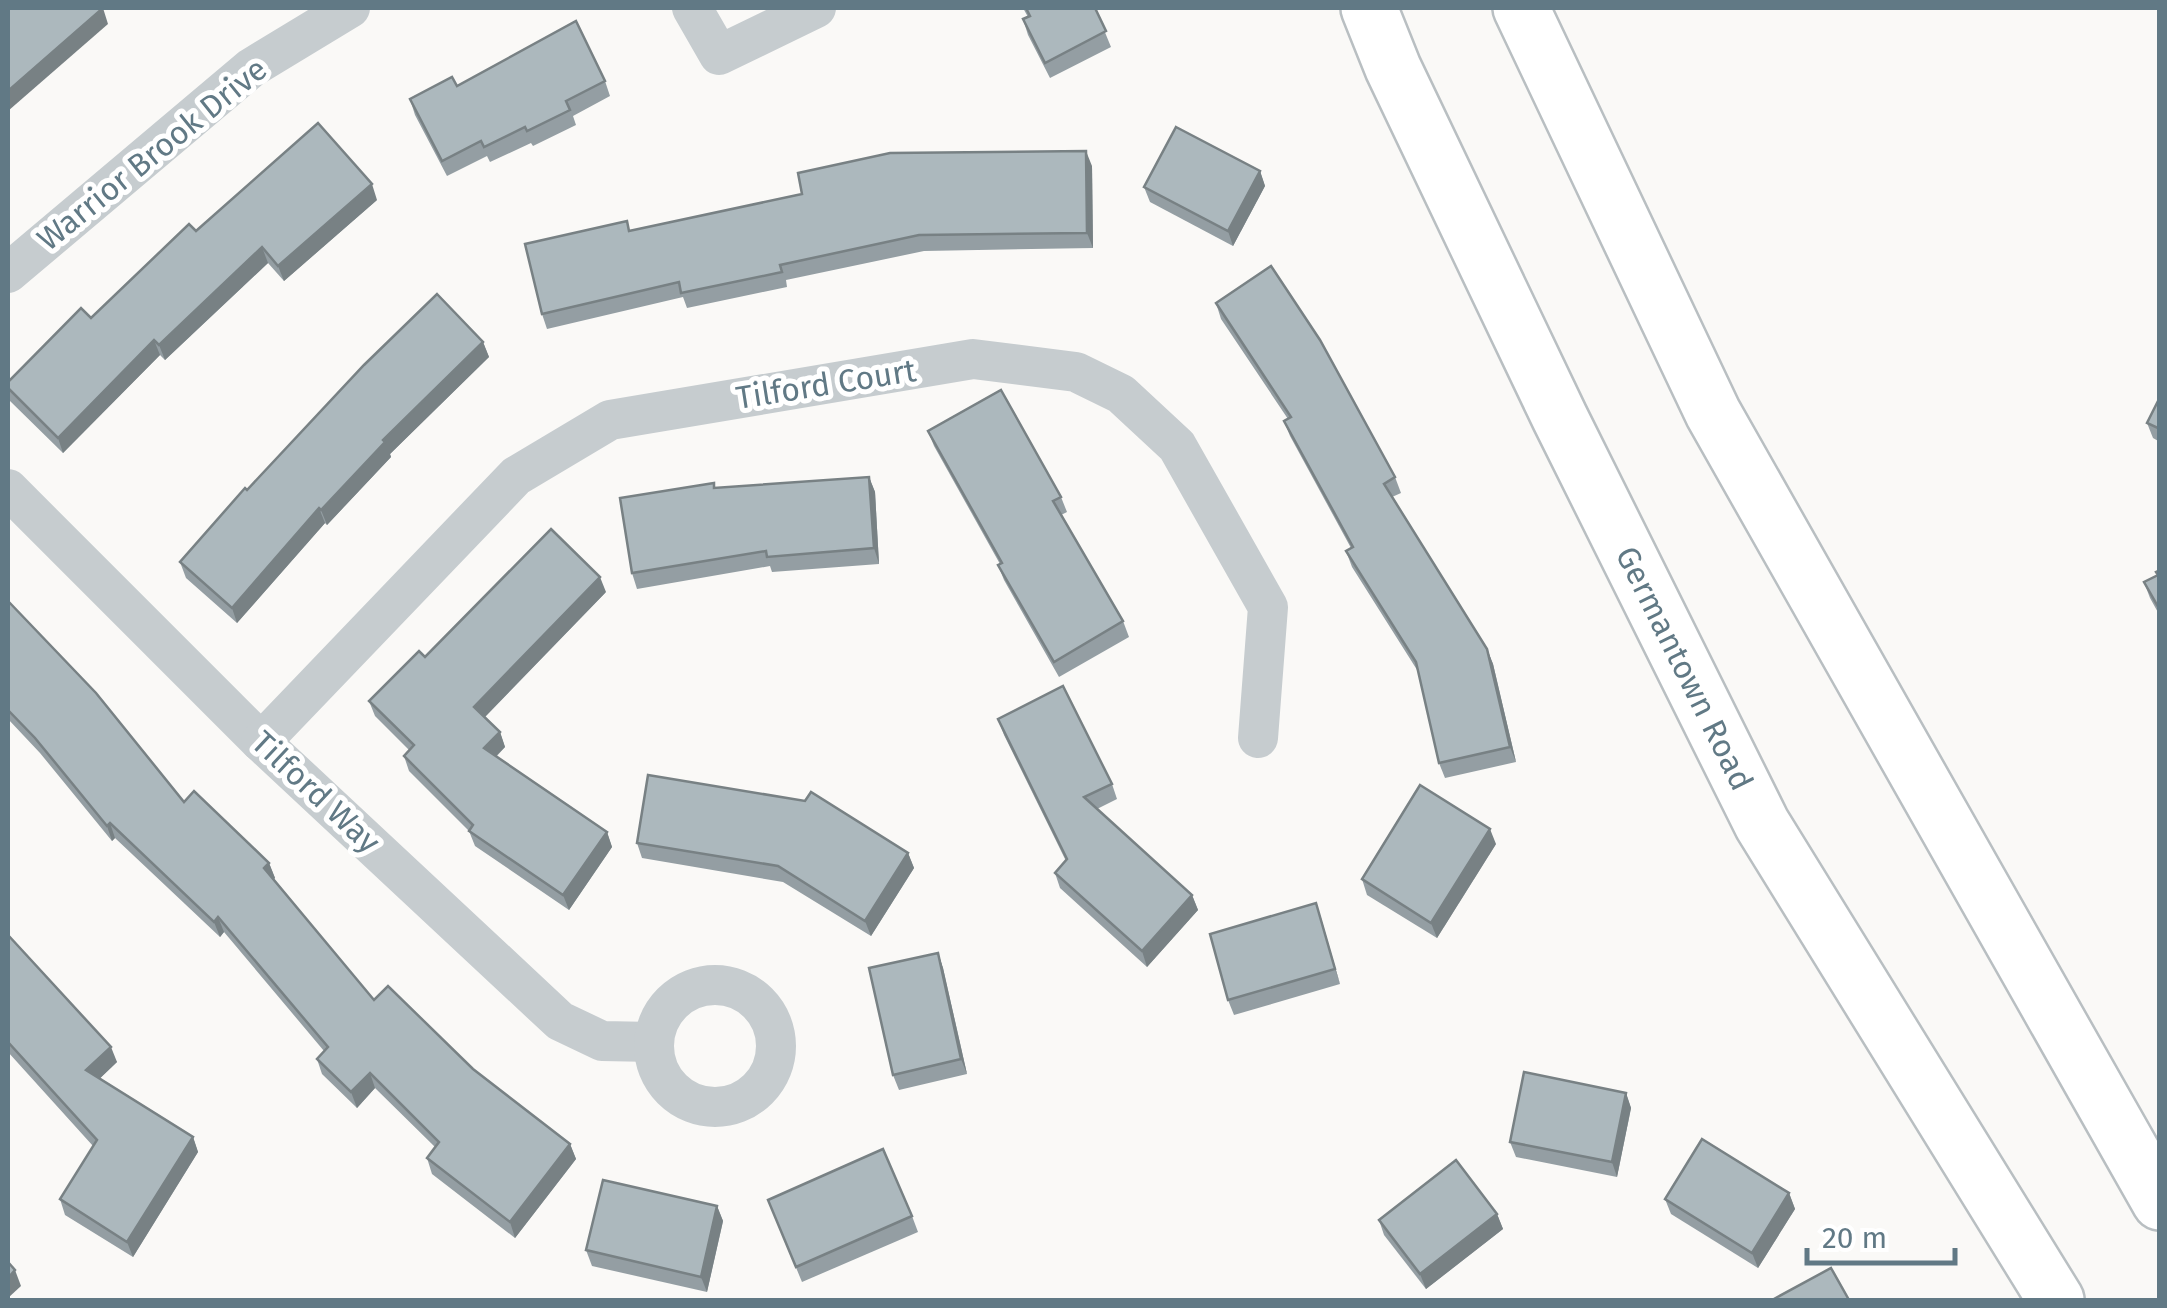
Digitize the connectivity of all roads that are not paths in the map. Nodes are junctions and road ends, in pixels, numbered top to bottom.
1 (350, 8) edge
2 (692, 8) edge
3 (816, 8) edge
4 (1370, 8) edge
5 (1521, 8) edge
6 (8, 274) edge
7 (8, 489) edge
8 (1258, 738) dead end
9 (261, 742) junction
10 (654, 1042) dead end
11 (2160, 1202) edge
12 (2056, 1300) edge

1 - 6 street, Warrior Brook Drive
2 - 3 street
4 - 12 main road, Germantown Road
5 - 11 main road
7 - 9 street, Tilford Way
8 - 9 street, Tilford Court
9 - 10 street, Tilford Way

